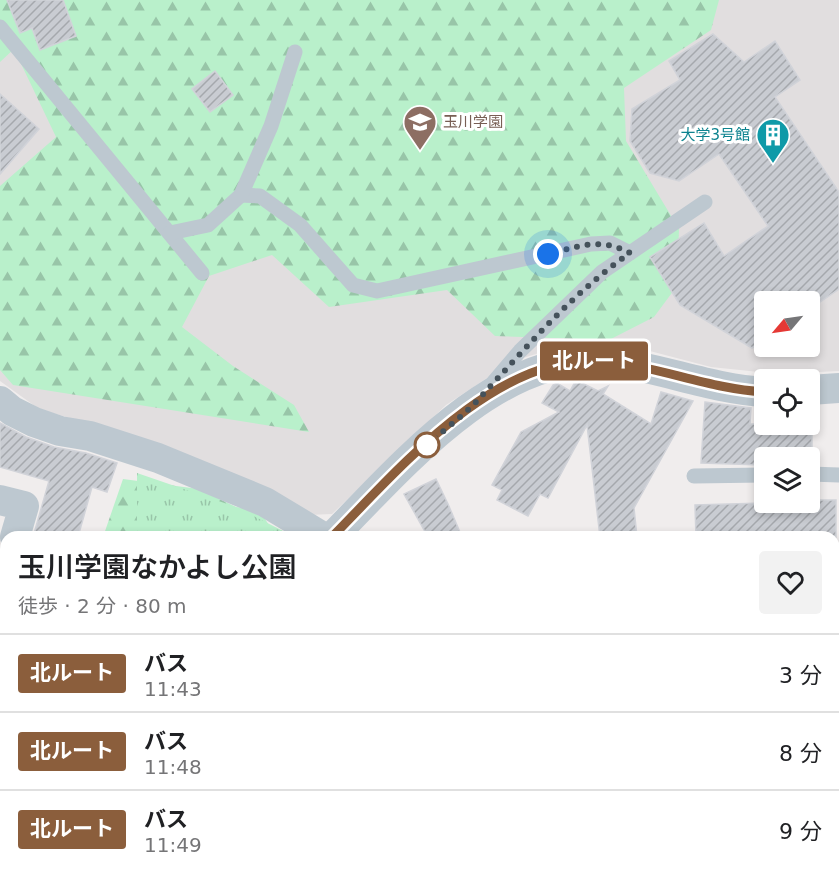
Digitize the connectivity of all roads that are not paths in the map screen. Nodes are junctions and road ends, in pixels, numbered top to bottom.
1 (0, 27) edge
2 (295, 52) dead end
3 (241, 195) junction
4 (705, 202) dead end
5 (170, 233) junction
6 (630, 253) junction
7 (202, 273) dead end
8 (839, 388) edge
9 (820, 389) edge
10 (754, 391) edge
11 (0, 401) edge
12 (475, 403) junction
13 (820, 474) edge
14 (754, 475) edge
15 (839, 475) edge
16 (694, 476) dead end
17 (0, 500) edge
18 (17, 531) edge
19 (313, 531) edge
20 (338, 531) edge

1 - 5 lane
2 - 3 lane
3 - 5 lane
3 - 6 lane
4 - 6 lane
5 - 7 lane
6 - 12 lane
8 - 9 street
10 - 12 street
11 - 19 street
12 - 20 street
13 - 15 lane
14 - 16 lane
17 - 18 street

